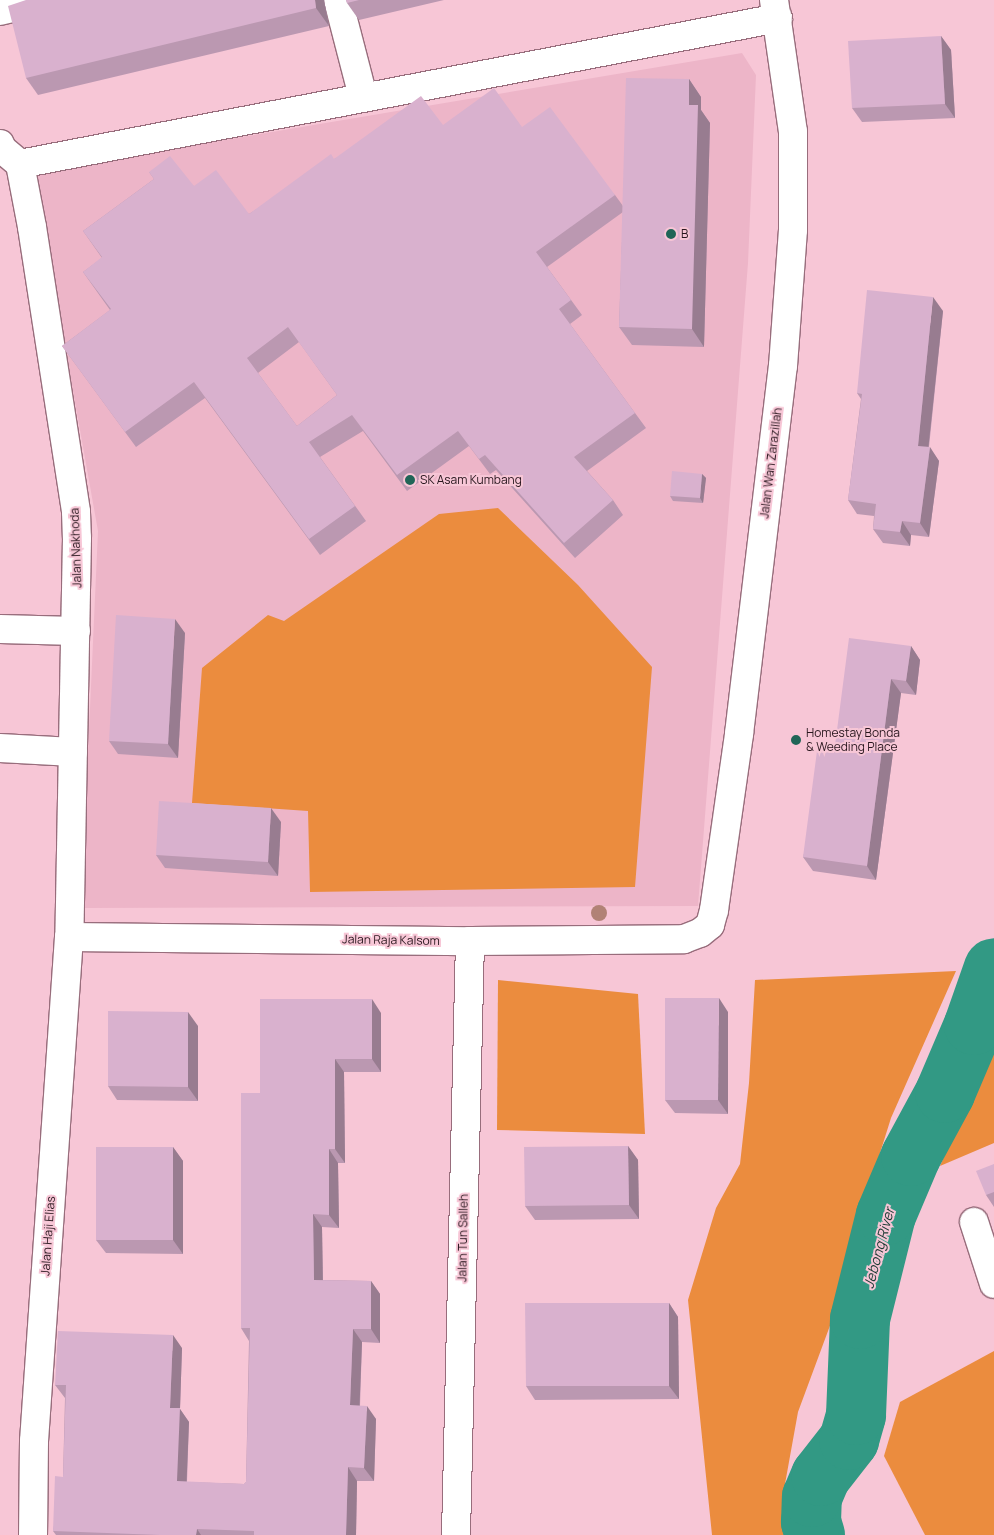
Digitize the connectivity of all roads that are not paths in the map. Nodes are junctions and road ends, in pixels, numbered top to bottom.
1 (46, 0) edge
2 (338, 0) edge
3 (776, 9) edge
4 (0, 11) edge
5 (363, 97) junction
6 (0, 144) edge
7 (20, 164) junction
8 (0, 629) edge
9 (76, 630) junction
10 (0, 748) edge
11 (73, 752) junction
12 (710, 925) joint
13 (68, 937) junction
14 (470, 941) junction
15 (974, 1222) dead end
16 (994, 1284) edge
17 (33, 1535) edge
18 (456, 1535) edge

1 - 4 street
2 - 5 street
3 - 5 street
3 - 12 street, Jalan Wan Zarazillah
5 - 7 street
6 - 7 street
7 - 9 street, Jalan Nakhoda
8 - 9 street
9 - 11 street, Jalan Nakhoda
10 - 11 street
11 - 13 street, Jalan Nakhoda
12 - 14 street, Jalan Raja Kalsom
13 - 14 street, Jalan Raja Kalsom
13 - 17 street, Jalan Haji Elias
14 - 18 street, Jalan Tun Salleh
15 - 16 street

